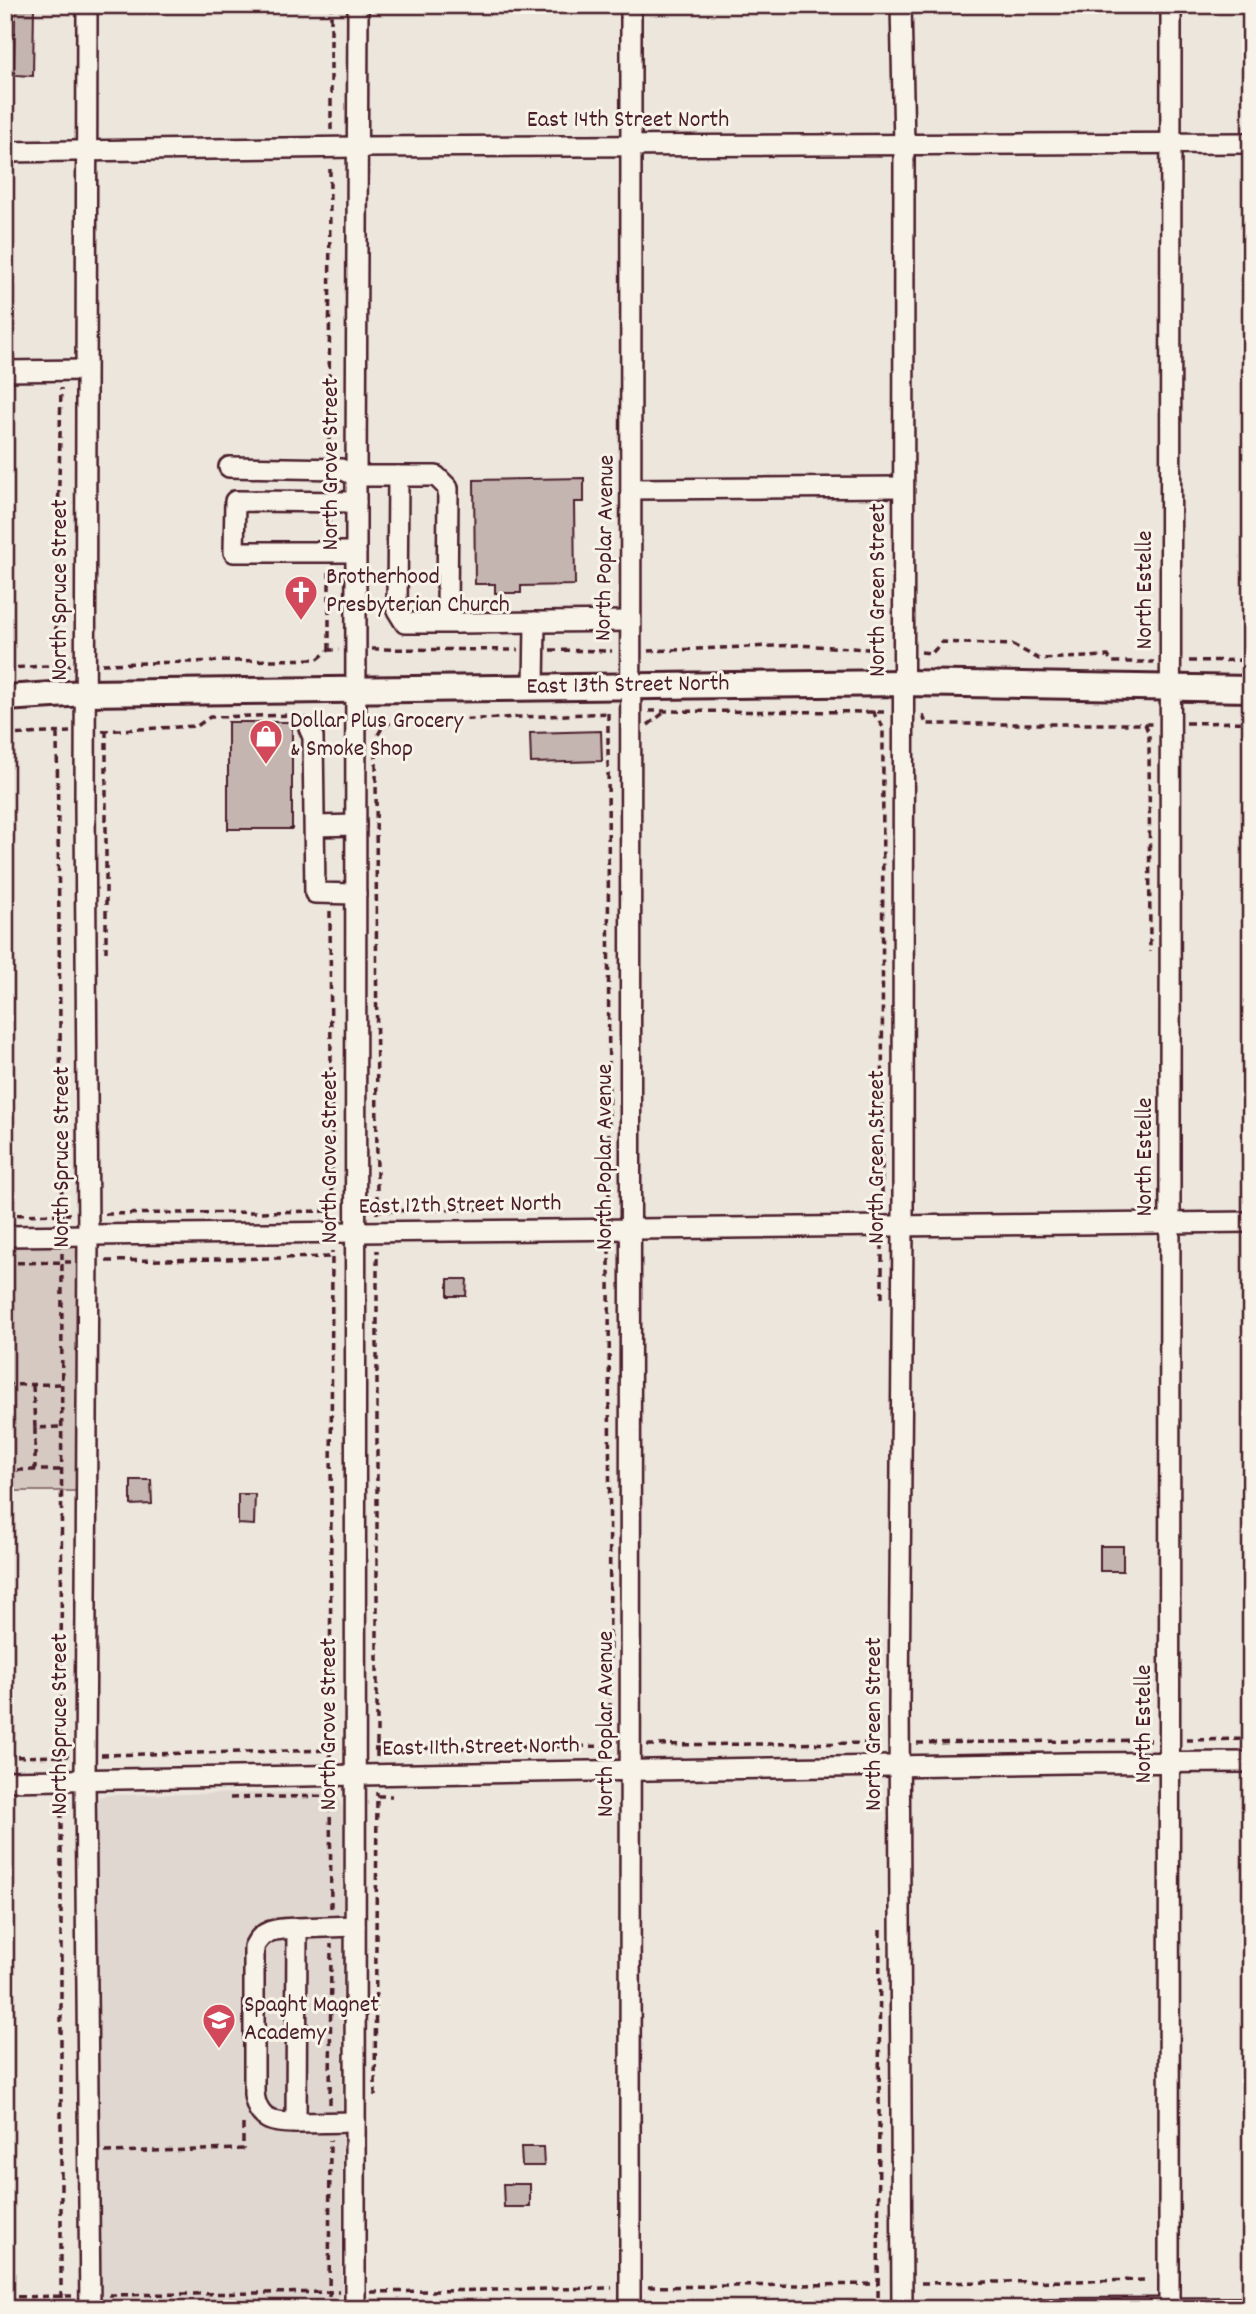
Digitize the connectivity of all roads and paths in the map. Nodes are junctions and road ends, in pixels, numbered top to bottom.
1 (87, 5) edge
2 (331, 5) edge
3 (358, 5) edge
4 (631, 5) edge
5 (901, 5) edge
6 (1171, 5) edge
7 (1171, 143) junction
8 (1251, 143) edge
9 (904, 145) junction
10 (631, 146) junction
11 (330, 147) junction
12 (358, 147) junction
13 (85, 150) junction
14 (5, 152) edge
15 (61, 370) junction
16 (85, 370) junction
17 (5, 371) edge
18 (229, 467) dead end
19 (330, 469) junction
20 (356, 476) junction
21 (398, 476) junction
22 (903, 487) junction
23 (632, 489) junction
24 (330, 501) junction
25 (356, 502) junction
26 (329, 552) junction
27 (356, 552) junction
28 (630, 621) junction
29 (535, 622) junction
30 (457, 623) junction
31 (329, 650) junction
32 (356, 650) junction
33 (535, 650) junction
34 (629, 651) junction
35 (903, 651) junction
36 (1251, 660) edge
37 (1170, 661) junction
38 (85, 665) junction
39 (55, 666) junction
40 (5, 668) edge
41 (903, 683) junction
42 (629, 686) junction
43 (534, 687) junction
44 (356, 689) junction
45 (1170, 689) junction
46 (1251, 689) edge
47 (85, 693) junction
48 (5, 698) edge
49 (629, 712) junction
50 (903, 712) junction
51 (608, 713) junction
52 (309, 721) junction
53 (376, 721) dead end
54 (1251, 722) edge
55 (1170, 723) junction
56 (382, 728) junction
57 (85, 731) junction
58 (57, 733) junction
59 (5, 735) edge
60 (332, 735) dead end
61 (356, 825) junction
62 (314, 826) junction
63 (330, 894) junction
64 (356, 894) junction
65 (487, 1209) dead end
66 (355, 1210) junction
67 (377, 1210) junction
68 (332, 1211) junction
69 (88, 1213) junction
70 (61, 1214) junction
71 (5, 1215) edge
72 (1251, 1222) edge
73 (1171, 1223) junction
74 (903, 1226) junction
75 (609, 1229) junction
76 (631, 1229) junction
77 (377, 1231) junction
78 (332, 1232) junction
79 (355, 1232) junction
80 (62, 1235) junction
81 (88, 1235) junction
82 (5, 1236) edge
83 (332, 1257) junction
84 (88, 1261) junction
85 (5, 1263) edge
86 (62, 1263) junction
87 (61, 1384) junction
88 (5, 1385) edge
89 (33, 1385) junction
90 (61, 1427) junction
91 (35, 1428) junction
92 (5, 1470) edge
93 (35, 1470) junction
94 (61, 1470) junction
95 (610, 1718) dead end
96 (610, 1746) dead end
97 (1251, 1762) edge
98 (1170, 1763) junction
99 (899, 1766) junction
100 (610, 1770) junction
101 (632, 1770) junction
102 (355, 1774) junction
103 (377, 1774) junction
104 (330, 1775) junction
105 (61, 1780) junction
106 (85, 1780) junction
107 (5, 1781) edge
108 (355, 1926) junction
109 (331, 1927) junction
110 (297, 1928) junction
111 (375, 2099) dead end
112 (243, 2115) dead end
113 (330, 2122) junction
114 (355, 2122) junction
115 (296, 2123) junction
116 (105, 2152) dead end
117 (1149, 2280) dead end
118 (902, 2283) junction
119 (610, 2288) junction
120 (630, 2288) junction
121 (329, 2292) junction
122 (61, 2296) junction
123 (5, 2297) edge
124 (361, 2297) edge
125 (610, 2298) dead end
126 (374, 2300) dead end
127 (90, 2302) edge
128 (1251, 2308) edge
129 (61, 2309) edge
130 (329, 2309) edge
131 (630, 2309) edge
132 (902, 2309) edge
133 (1041, 2309) edge
134 (1169, 2309) edge

1 - 13 street, North Spruce Street
2 - 11 path
3 - 12 street, North Grove Street
4 - 10 street, North Poplar Avenue
5 - 9 street, North Green Street
6 - 7 street, North Estelle
7 - 8 street, East 14th Street North
7 - 9 street, East 14th Street North
7 - 37 street, North Estelle
9 - 10 street, East 14th Street North
9 - 22 street, North Green Street
10 - 12 street, East 14th Street North
10 - 23 street, North Poplar Avenue
11 - 12 street, East 14th Street North
11 - 13 street, East 14th Street North
11 - 19 path
12 - 20 street, North Grove Street
13 - 14 street, East 14th Street North
13 - 16 street, North Spruce Street
15 - 16 street
15 - 17 street
15 - 39 path
16 - 38 street, North Spruce Street
18 - 19 street
19 - 20 street
20 - 21 street
20 - 25 street, North Grove Street
21 - 30 street
21 - 30 street
22 - 23 street
22 - 35 street, North Green Street
23 - 28 street, North Poplar Avenue
24 - 25 street
24 - 26 path
24 - 26 street
25 - 27 street, North Grove Street
26 - 27 street
26 - 31 path
27 - 32 street, North Grove Street
28 - 29 street
28 - 34 street, North Poplar Avenue
29 - 30 street
29 - 33 street
31 - 32 path
31 - 38 path
32 - 33 path
32 - 44 street, North Grove Street
33 - 34 path
33 - 43 street
34 - 35 path
34 - 42 street, North Poplar Avenue
35 - 37 path
35 - 41 street, North Green Street
36 - 37 path
37 - 45 street, North Estelle
38 - 39 path
38 - 47 street, North Spruce Street
39 - 40 path
41 - 42 main road, East 13th Street North
41 - 45 main road, East 13th Street North
41 - 50 street, North Green Street
42 - 43 main road, East 13th Street North
42 - 49 street, North Poplar Avenue
43 - 44 main road, East 13th Street North
44 - 47 main road, East 13th Street North
44 - 61 street, North Grove Street
45 - 46 main road, East 13th Street North
45 - 55 street, North Estelle
47 - 48 main road, East 13th Street North
47 - 57 street, North Spruce Street
49 - 50 path
49 - 51 path
49 - 76 street, North Poplar Avenue
50 - 55 path
50 - 74 street, North Green Street
51 - 56 path
51 - 75 path
52 - 57 path
52 - 60 path
52 - 62 street
53 - 56 path
54 - 55 path
55 - 73 street, North Estelle
56 - 67 path
57 - 58 path
57 - 69 street, North Spruce Street
58 - 59 path
58 - 70 path
61 - 62 street
61 - 64 street, North Grove Street
62 - 63 street
63 - 64 street
63 - 68 path
64 - 66 street, North Grove Street
65 - 67 path
66 - 67 path
66 - 68 path
66 - 79 street, North Grove Street
67 - 77 path
68 - 69 path
68 - 78 path
69 - 70 path
69 - 81 street, North Spruce Street
70 - 71 path
70 - 80 path
72 - 73 street, East 12th Street North
73 - 74 street, East 12th Street North
73 - 98 street, North Estelle
74 - 76 street, East 12th Street North
74 - 99 street, North Green Street
75 - 76 street, East 12th Street North
75 - 77 street, East 12th Street North
75 - 95 path
76 - 101 street, North Poplar Avenue
77 - 79 street, East 12th Street North
77 - 103 path
78 - 79 street, East 12th Street North
78 - 81 street, East 12th Street North
78 - 83 path
79 - 102 street, North Grove Street
80 - 81 street, East 12th Street North
80 - 82 street, East 12th Street North
80 - 86 path
81 - 84 street, North Spruce Street
83 - 84 path
83 - 104 path
84 - 86 path
84 - 106 street, North Spruce Street
85 - 86 path
86 - 87 path
87 - 89 path
87 - 90 path
88 - 89 path
89 - 91 path
90 - 91 path
90 - 94 path
91 - 93 path
92 - 93 path
93 - 94 path
94 - 105 path
96 - 100 path
97 - 98 street, East 11th Street North
98 - 99 street, East 11th Street North
98 - 134 street, North Estelle
99 - 101 street, East 11th Street North
99 - 118 street, North Green Street
100 - 101 street, East 11th Street North
100 - 103 street, East 11th Street North
101 - 120 street, North Poplar Avenue
102 - 103 street, East 11th Street North
102 - 104 street, East 11th Street North
102 - 108 street, North Grove Street
103 - 111 path
104 - 106 street, East 11th Street North
104 - 109 path
105 - 106 street, East 11th Street North
105 - 107 street, East 11th Street North
105 - 122 path
106 - 127 street, North Spruce Street
108 - 109 street
108 - 114 street, North Grove Street
109 - 110 street
109 - 113 path
110 - 115 street
110 - 115 street
112 - 116 path
113 - 114 street
113 - 115 street
113 - 121 path
114 - 124 street, North Grove Street
117 - 118 path
118 - 120 path
118 - 132 street, North Green Street
119 - 120 path
119 - 124 path
119 - 125 path
120 - 131 street, North Poplar Avenue
121 - 124 path
121 - 127 path
121 - 130 path
122 - 123 path
122 - 127 path
122 - 129 path
124 - 126 path
128 - 134 street
133 - 134 street

